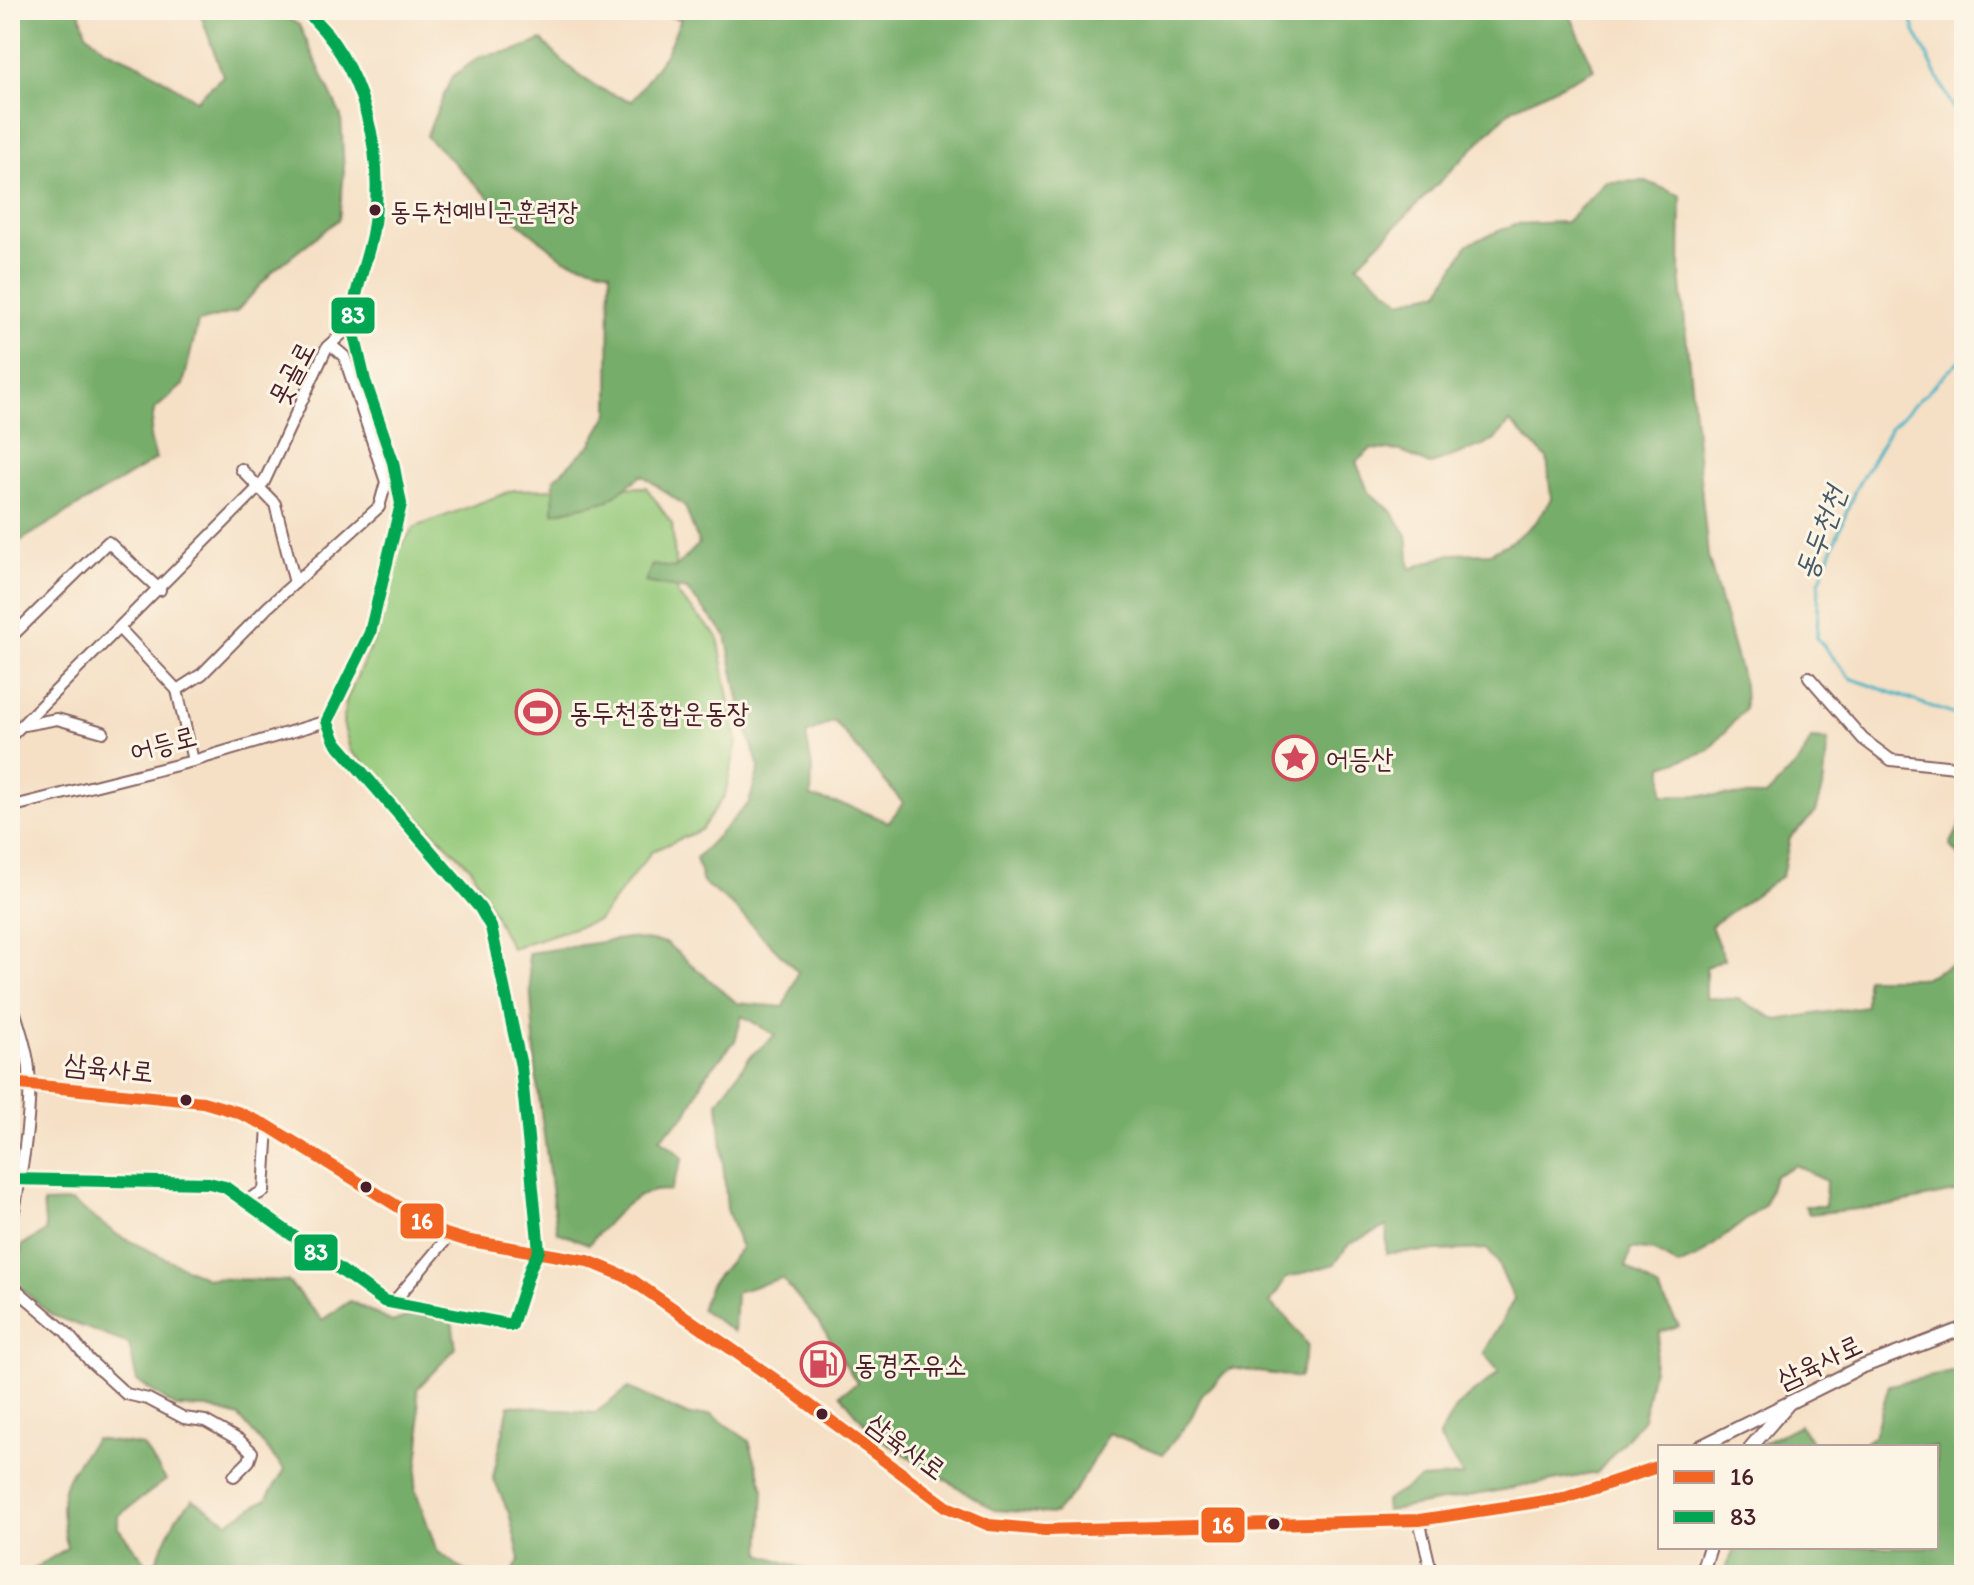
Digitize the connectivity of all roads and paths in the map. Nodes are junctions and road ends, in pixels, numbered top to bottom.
1 (304, 10) edge
2 (352, 325) junction
3 (331, 345) junction
4 (241, 469) dead end
5 (260, 486) junction
6 (295, 583) junction
7 (160, 590) junction
8 (120, 629) junction
9 (10, 638) edge
10 (1809, 677) dead end
11 (177, 690) junction
12 (327, 721) junction
13 (22, 725) junction
14 (103, 732) dead end
15 (10, 737) edge
16 (193, 761) junction
17 (1964, 768) edge
18 (10, 807) edge
19 (10, 996) edge
20 (10, 1083) edge
21 (29, 1083) junction
22 (268, 1126) junction
23 (15, 1180) edge
24 (247, 1200) junction
25 (10, 1231) edge
26 (449, 1236) junction
27 (539, 1251) junction
28 (10, 1284) edge
29 (392, 1304) junction
30 (1964, 1328) edge
31 (1791, 1400) junction
32 (1714, 1444) edge
33 (1753, 1445) edge
34 (1656, 1469) edge
35 (234, 1476) dead end
36 (1419, 1520) junction
37 (1709, 1549) edge
38 (1432, 1575) edge
39 (1701, 1575) edge

1 - 2 street, 못골로
2 - 3 street, 못골로
2 - 12 street
3 - 5 street, 못골로
3 - 6 street
4 - 5 street
5 - 6 street
5 - 7 street, 못골로
6 - 11 street
7 - 8 street, 못골로
7 - 9 street
8 - 11 street
8 - 13 street, 못골로
10 - 17 street
11 - 16 street
12 - 16 street, 어등로
12 - 27 street
13 - 14 street
13 - 15 street, 못골로
16 - 18 street, 어등로
19 - 21 street
20 - 21 main road, 삼육사로
21 - 22 main road, 삼육사로
21 - 23 street
22 - 24 street
22 - 26 main road, 삼육사로
23 - 24 street
23 - 25 street
24 - 29 street
26 - 27 main road, 삼육사로
26 - 29 street
27 - 29 street
27 - 36 main road, 삼육사로
28 - 35 street
30 - 31 main road, 삼육사로
31 - 32 main road, 삼육사로
31 - 33 main road
34 - 36 main road, 삼육사로
36 - 38 street
37 - 39 main road

